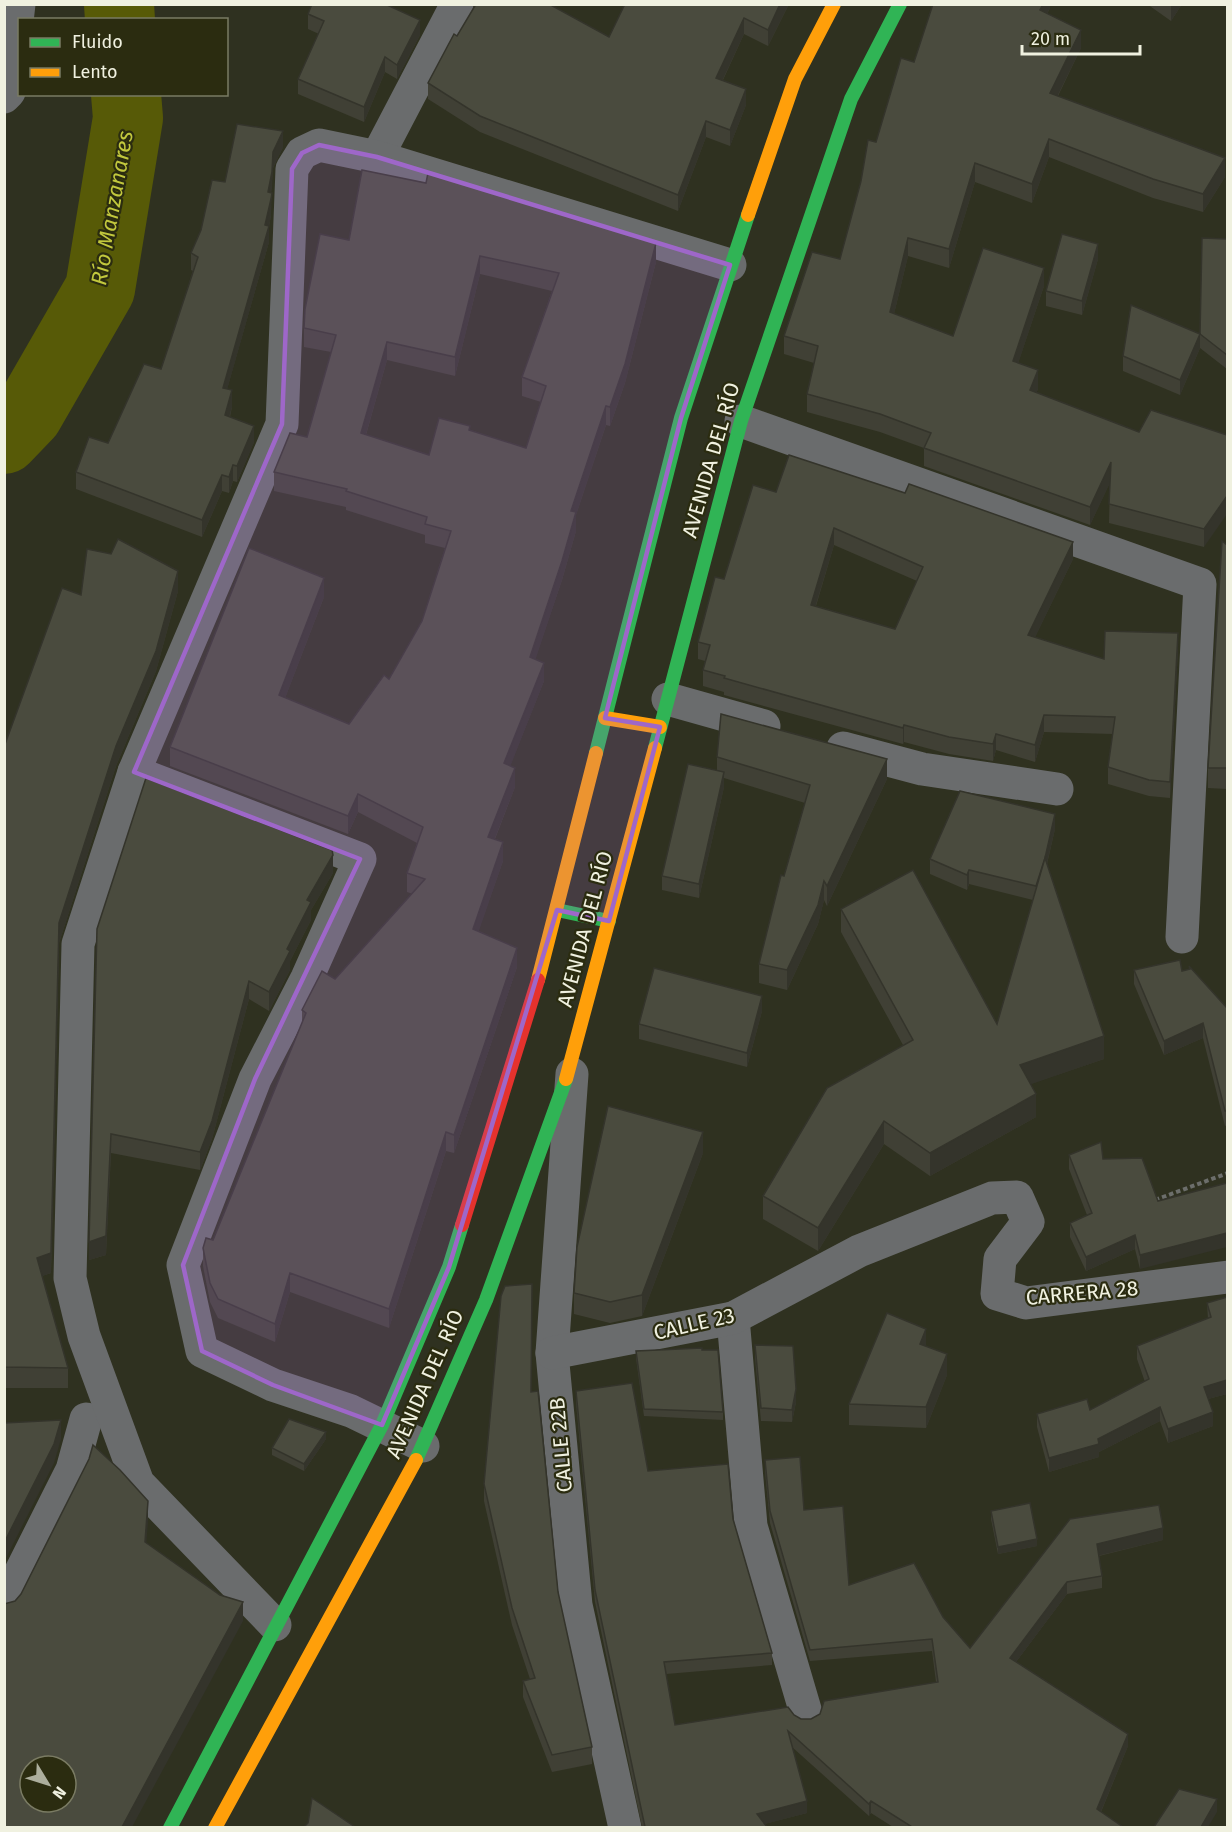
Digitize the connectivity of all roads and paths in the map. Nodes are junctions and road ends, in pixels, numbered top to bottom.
1 (19, 4) edge
2 (458, 4) edge
3 (834, 4) edge
4 (900, 4) edge
5 (4, 97) edge
6 (377, 157) junction
7 (730, 265) junction
8 (741, 421) junction
9 (664, 713) junction
10 (605, 718) junction
11 (134, 772) junction
12 (1057, 789) dead end
13 (557, 909) junction
14 (609, 921) junction
15 (1182, 937) dead end
16 (573, 1058) junction
17 (1227, 1173) edge
18 (1152, 1202) edge
19 (859, 1251) joint
20 (1227, 1277) edge
21 (733, 1318) junction
22 (552, 1353) junction
23 (100, 1418) junction
24 (51, 1421) edge
25 (382, 1425) junction
26 (423, 1446) junction
27 (4, 1605) edge
28 (274, 1625) junction
29 (806, 1713) dead end
30 (171, 1827) edge
31 (215, 1827) edge
32 (625, 1827) edge

1 - 5 street
2 - 6 street
3 - 7 main road, AVENIDA DEL RÍO
4 - 8 main road, AVENIDA DEL RÍO
6 - 7 street
6 - 11 street
7 - 10 main road, AVENIDA DEL RÍO
8 - 9 main road, AVENIDA DEL RÍO
8 - 15 street
9 - 10 main road
9 - 12 street
9 - 14 main road, AVENIDA DEL RÍO
10 - 13 main road, AVENIDA DEL RÍO
11 - 23 street
11 - 25 street
13 - 14 main road
13 - 25 main road, AVENIDA DEL RÍO
14 - 16 main road, AVENIDA DEL RÍO
16 - 22 street, CALLE 22B
16 - 26 main road, AVENIDA DEL RÍO
17 - 18 path
19 - 20 street, CARRERA 28
19 - 21 street, CALLE 23
21 - 22 street, CALLE 23
21 - 29 street
22 - 32 street, CALLE 22B
23 - 24 street
23 - 27 street
23 - 28 street
25 - 26 street
25 - 28 main road, AVENIDA DEL RÍO
26 - 31 main road, AVENIDA DEL RÍO
28 - 30 main road, AVENIDA DEL RÍO

